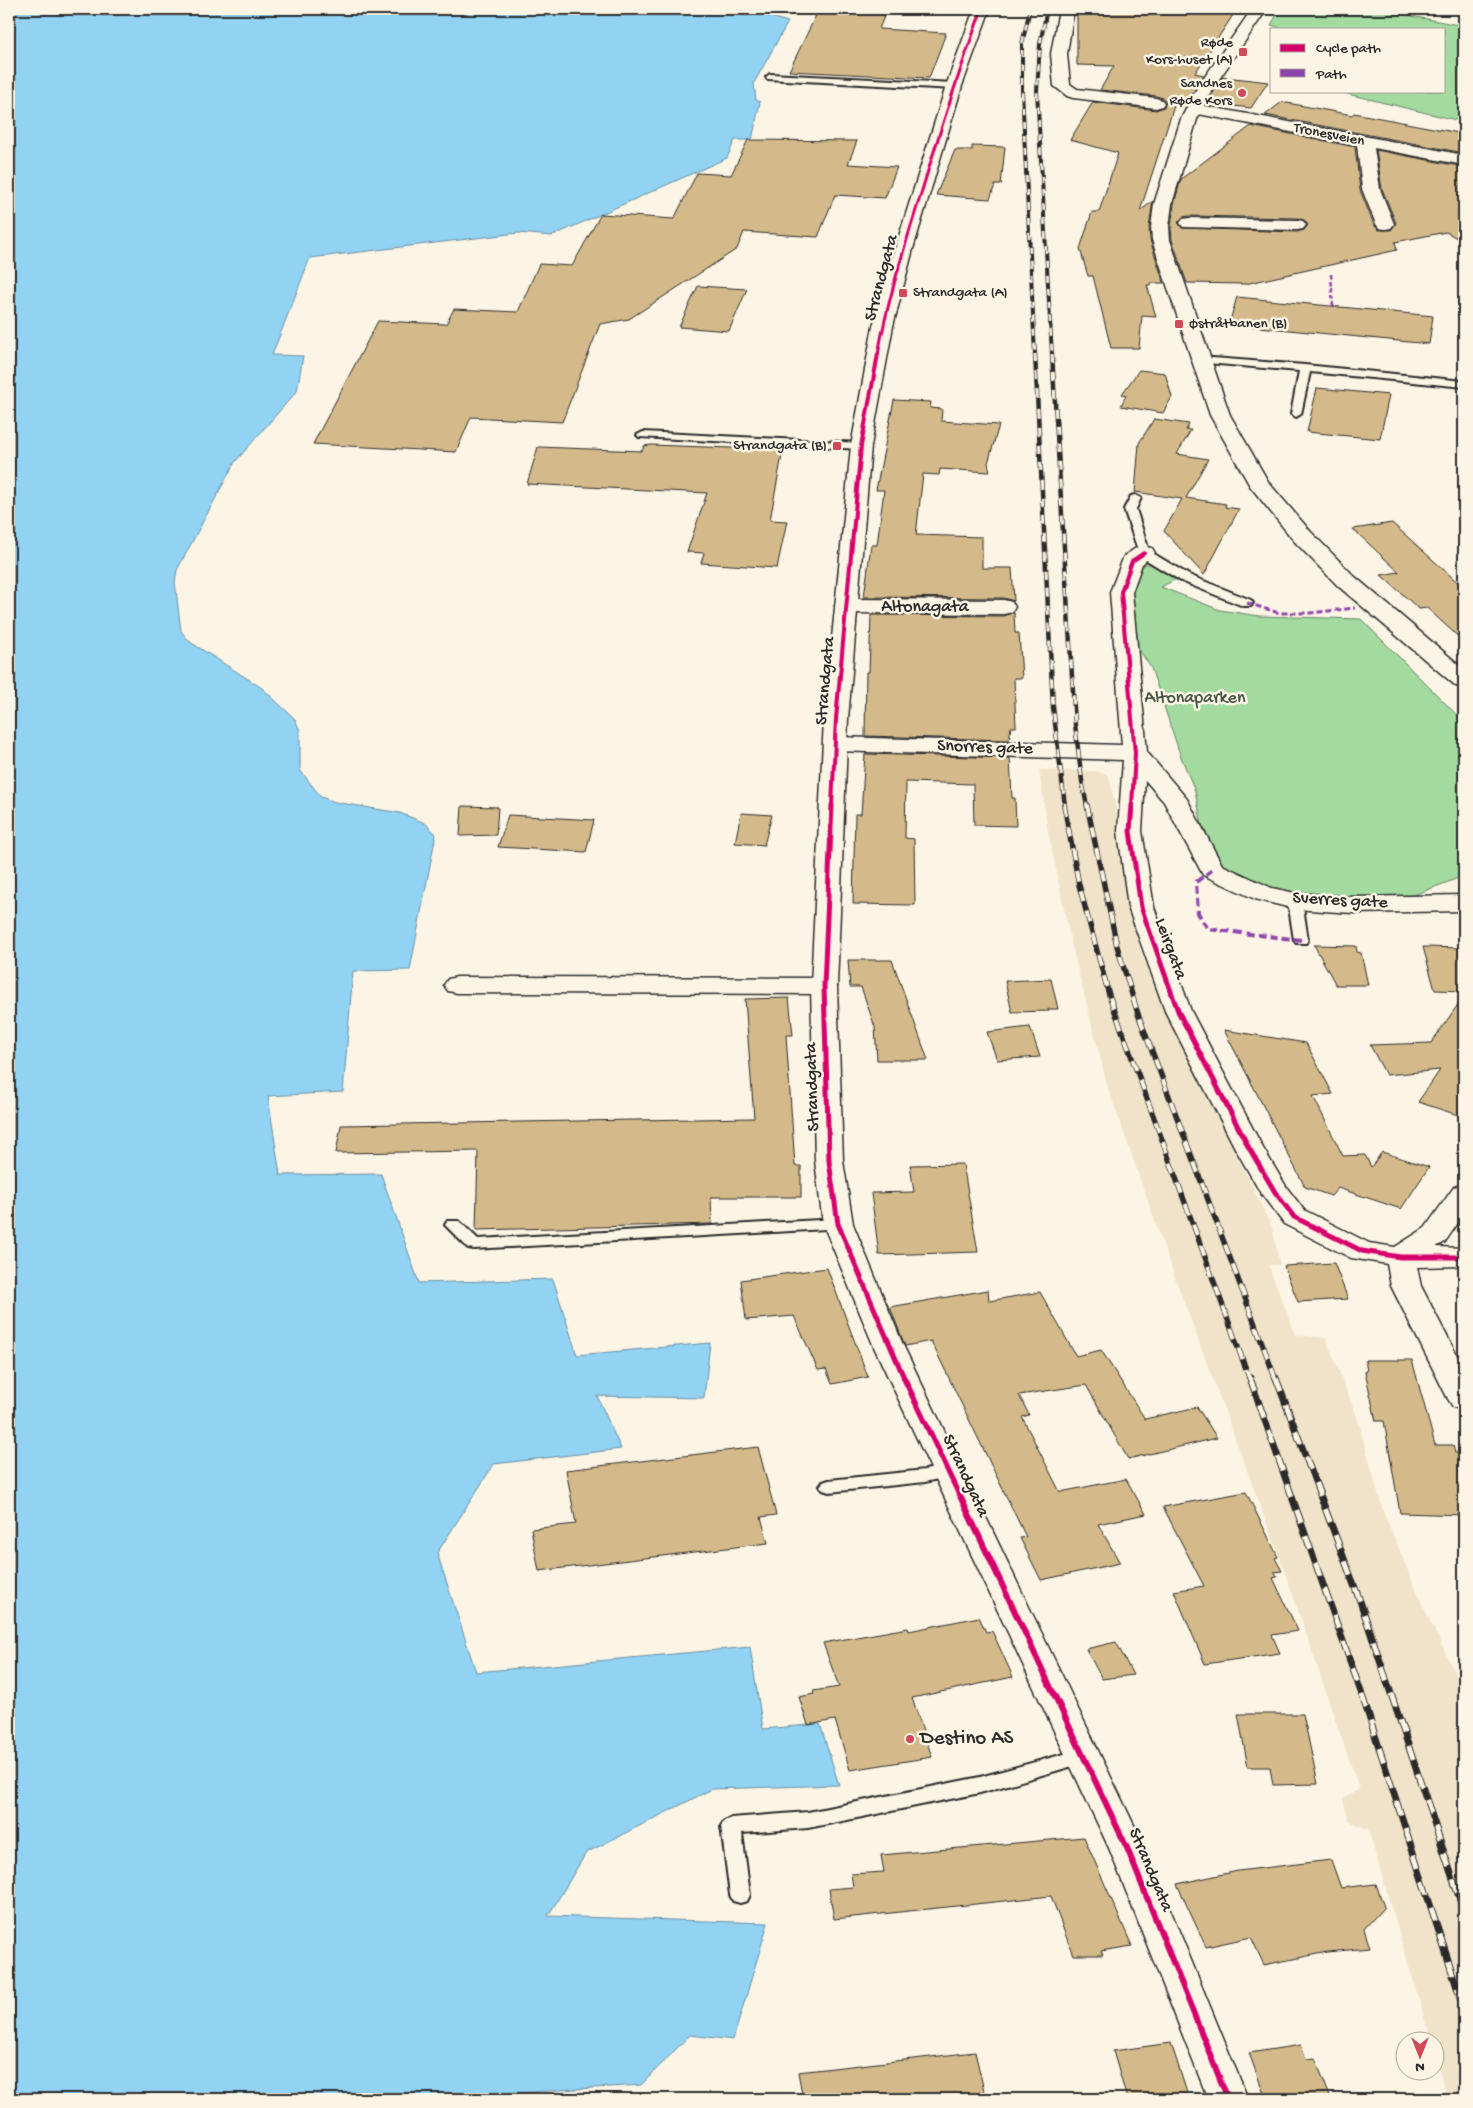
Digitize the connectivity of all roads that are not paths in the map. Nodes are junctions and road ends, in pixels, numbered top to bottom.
1 (982, 9) edge
2 (1066, 9) edge
3 (1259, 9) edge
4 (770, 77) dead end
5 (954, 86) junction
6 (1156, 103) dead end
7 (1194, 109) junction
8 (1365, 142) junction
9 (1464, 160) edge
10 (1189, 223) dead end
11 (1385, 224) dead end
12 (1297, 225) dead end
13 (1200, 360) junction
14 (1305, 368) junction
15 (1464, 384) edge
16 (1296, 414) dead end
17 (643, 435) dead end
18 (861, 446) junction
19 (1135, 498) dead end
20 (1144, 554) junction
21 (1247, 603) dead end
22 (846, 606) junction
23 (1004, 607) dead end
24 (1424, 648) junction
25 (1464, 681) edge
26 (1464, 701) edge
27 (836, 744) junction
28 (1135, 753) junction
29 (1295, 901) junction
30 (1464, 903) edge
31 (1301, 940) dead end
32 (457, 985) dead end
33 (824, 986) junction
34 (1464, 1193) edge
35 (838, 1224) junction
36 (453, 1225) dead end
37 (1400, 1257) junction
38 (1464, 1257) edge
39 (1464, 1399) edge
40 (948, 1471) junction
41 (829, 1486) dead end
42 (1083, 1756) junction
43 (740, 1895) dead end
44 (1228, 2099) edge

1 - 5 street, Strandgata
2 - 6 street
3 - 7 street
4 - 5 lane
5 - 18 street, Strandgata
7 - 8 street, Tronesveien
7 - 13 street
8 - 9 street, Tronesveien
8 - 11 street
10 - 12 street
13 - 14 lane
13 - 24 street
14 - 15 lane
14 - 16 lane
17 - 18 lane
18 - 22 street, Strandgata
19 - 20 lane
20 - 21 lane
20 - 28 street, Leirgata
22 - 23 street, Altonagata
22 - 27 street, Strandgata
24 - 25 street
24 - 26 street
27 - 28 street, Snorres gate
27 - 33 street, Strandgata
28 - 29 street, Sverres gate
28 - 37 street, Leirgata
29 - 30 street, Sverres gate
29 - 31 lane
32 - 33 street
33 - 35 street, Strandgata
34 - 37 street
35 - 36 lane
35 - 40 street, Strandgata
37 - 38 street, Leirgata
37 - 39 street
40 - 41 lane
40 - 42 street, Strandgata
42 - 43 lane
42 - 44 street, Strandgata

